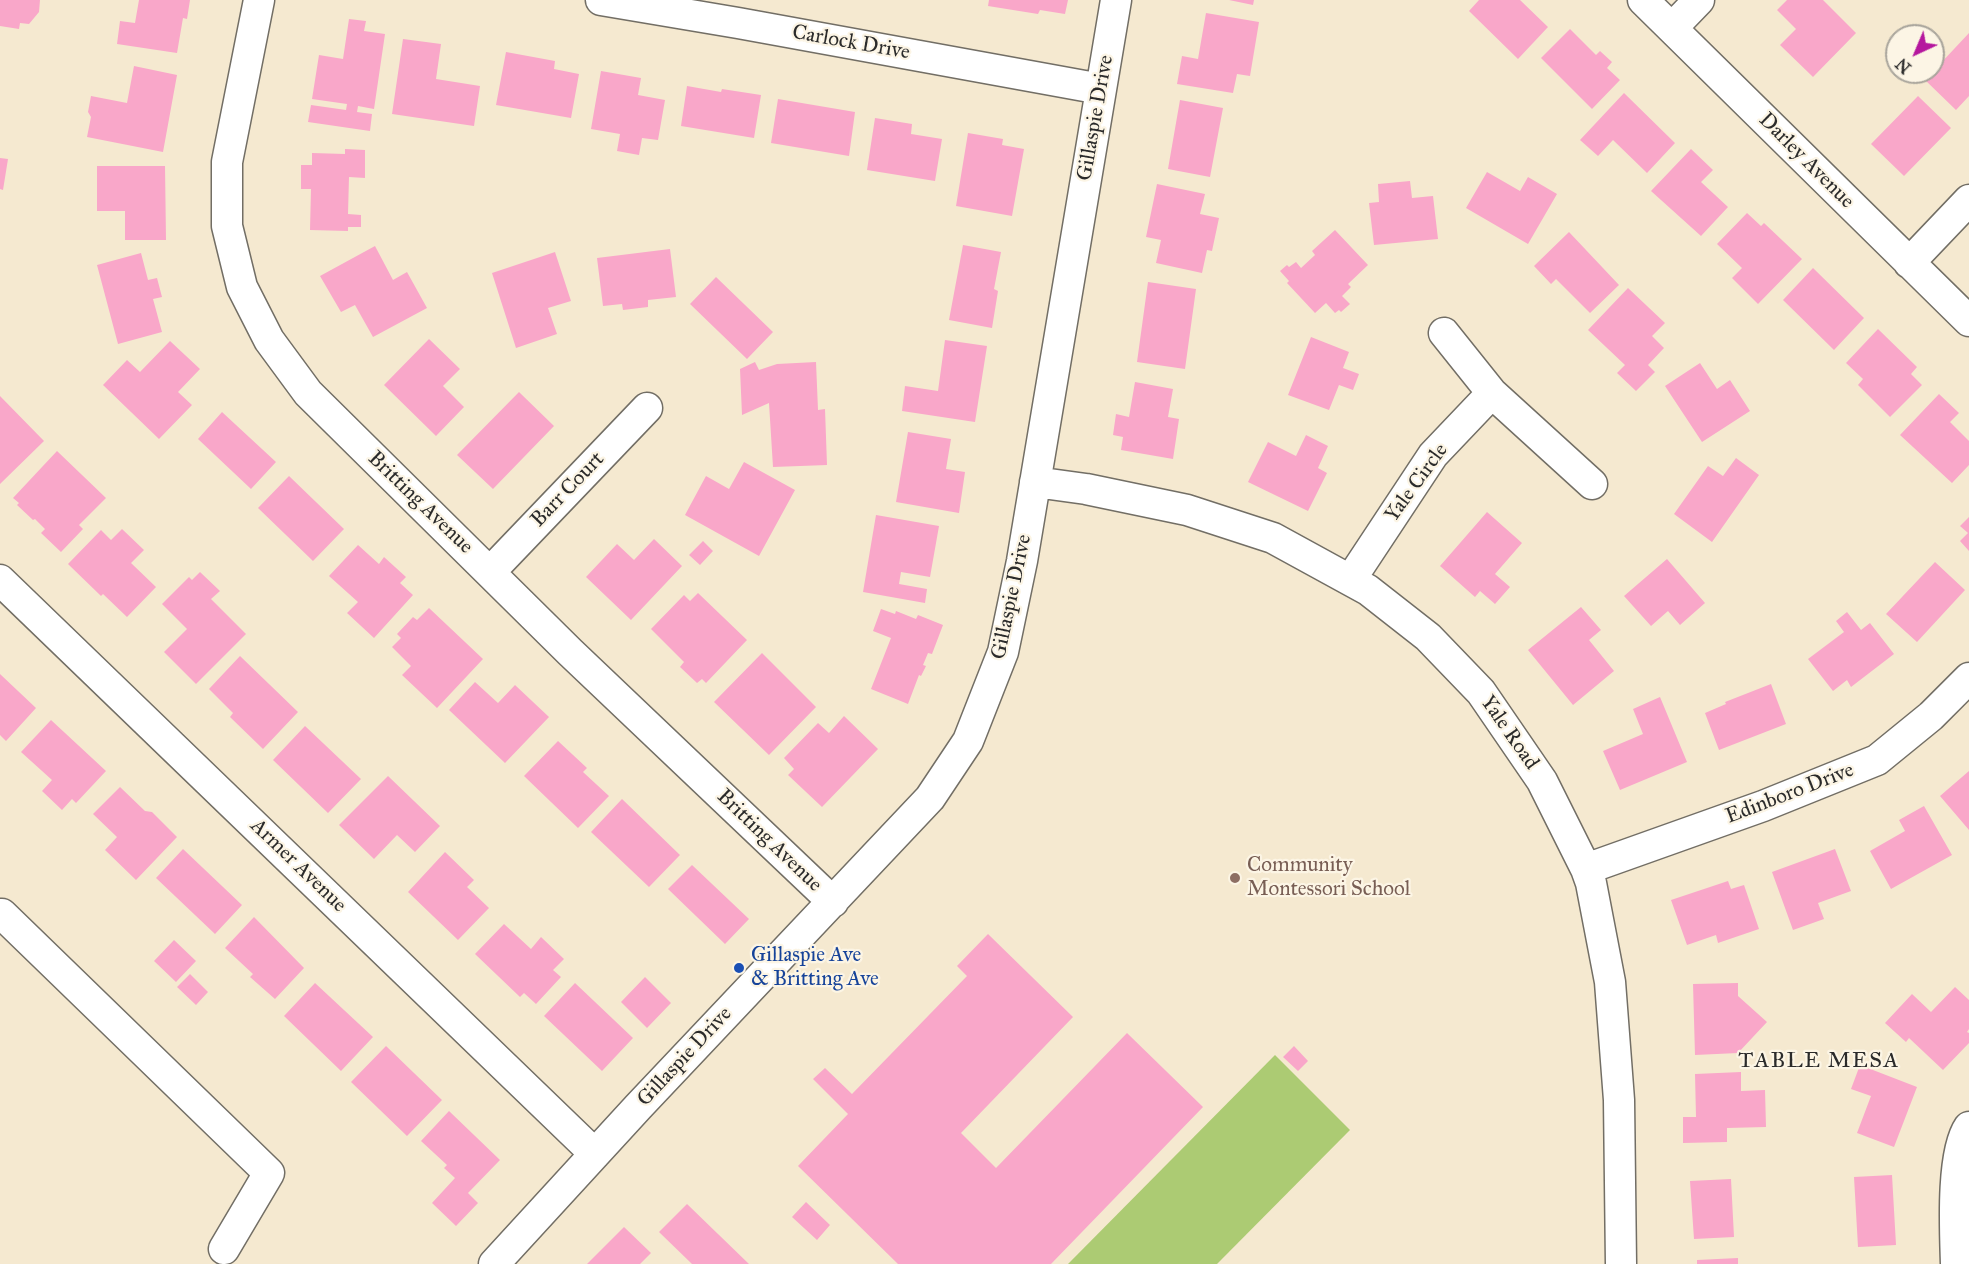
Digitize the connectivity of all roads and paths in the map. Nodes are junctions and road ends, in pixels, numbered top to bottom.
1 (259, 0) edge
2 (601, 0) edge
3 (1116, 0) edge
4 (1642, 0) edge
5 (1699, 0) edge
6 (1672, 28) junction
7 (1101, 89) junction
8 (1969, 201) edge
9 (1909, 263) junction
10 (1969, 321) edge
11 (1444, 333) dead end
12 (1492, 393) junction
13 (647, 408) dead end
14 (1035, 482) junction
15 (1592, 484) dead end
16 (490, 572) junction
17 (1351, 579) junction
18 (0, 580) edge
19 (1969, 678) edge
20 (1586, 869) junction
21 (833, 902) junction
22 (2, 914) dead end
23 (1969, 1126) edge
24 (595, 1154) junction
25 (224, 1249) dead end
26 (494, 1264) edge
27 (1621, 1264) edge
28 (1956, 1264) edge

1 - 16 street, Britting Avenue
2 - 7 street, Carlock Drive
3 - 7 street, Gillaspie Drive
4 - 6 street, Darley Avenue
5 - 6 street
6 - 9 street, Darley Avenue
7 - 14 street, Gillaspie Drive
8 - 9 street
9 - 10 street, Darley Avenue
11 - 12 street
12 - 15 street
12 - 17 street, Yale Circle
13 - 16 street, Barr Court
14 - 17 street, Yale Road
14 - 21 street, Gillaspie Drive
16 - 21 street, Britting Avenue
17 - 20 street, Yale Road
18 - 24 street, Armer Avenue
19 - 20 street, Edinboro Drive
20 - 27 street, Yale Road
21 - 24 street, Gillaspie Drive
22 - 25 street
23 - 28 street
24 - 26 street, Gillaspie Drive

